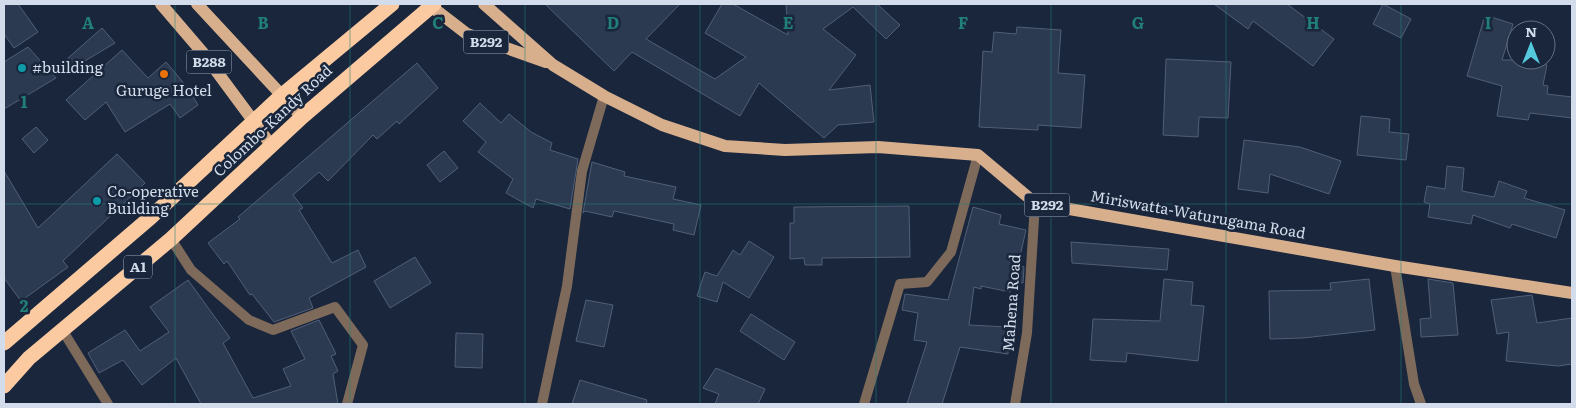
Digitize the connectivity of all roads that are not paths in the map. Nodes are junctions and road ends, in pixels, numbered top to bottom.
1 (161, 4) edge
2 (197, 4) edge
3 (392, 4) edge
4 (484, 4) edge
5 (431, 5) edge
6 (553, 65) junction
7 (281, 96) junction
8 (604, 96) junction
9 (302, 117) junction
10 (253, 122) junction
11 (271, 145) junction
12 (978, 155) junction
13 (1035, 203) junction
14 (171, 240) junction
15 (1395, 266) junction
16 (1572, 293) edge
17 (63, 332) junction
18 (4, 343) edge
19 (4, 386) edge
20 (108, 404) edge
21 (348, 404) edge
22 (542, 404) edge
23 (864, 404) edge
24 (1015, 404) edge
25 (1421, 404) edge

1 - 10 main road, B288
2 - 7 main road, B288
3 - 7 highway, Colombo-Kandy Road / A1
4 - 6 main road, B292
5 - 6 main road, B292
5 - 9 highway, Colombo-Kandy Road / A1
6 - 8 main road, B292
7 - 9 main road
7 - 10 highway, Colombo-Kandy Road / A1
8 - 12 main road, B292
8 - 22 street
9 - 11 highway, Colombo-Kandy Road / A1
10 - 11 main road
10 - 18 highway, Colombo-Kandy Road / A1
11 - 14 highway, Colombo-Kandy Road / A1
12 - 13 main road, B292
12 - 23 street
13 - 15 main road, Miriswatta-Waturugama Road / B292
13 - 24 street, Mahena Road
14 - 17 highway, Colombo-Kandy Road / A1
14 - 21 street
15 - 16 main road, Miriswatta-Waturugama Road / B292
15 - 25 street
17 - 19 highway, Colombo-Kandy Road / A1
17 - 20 street

